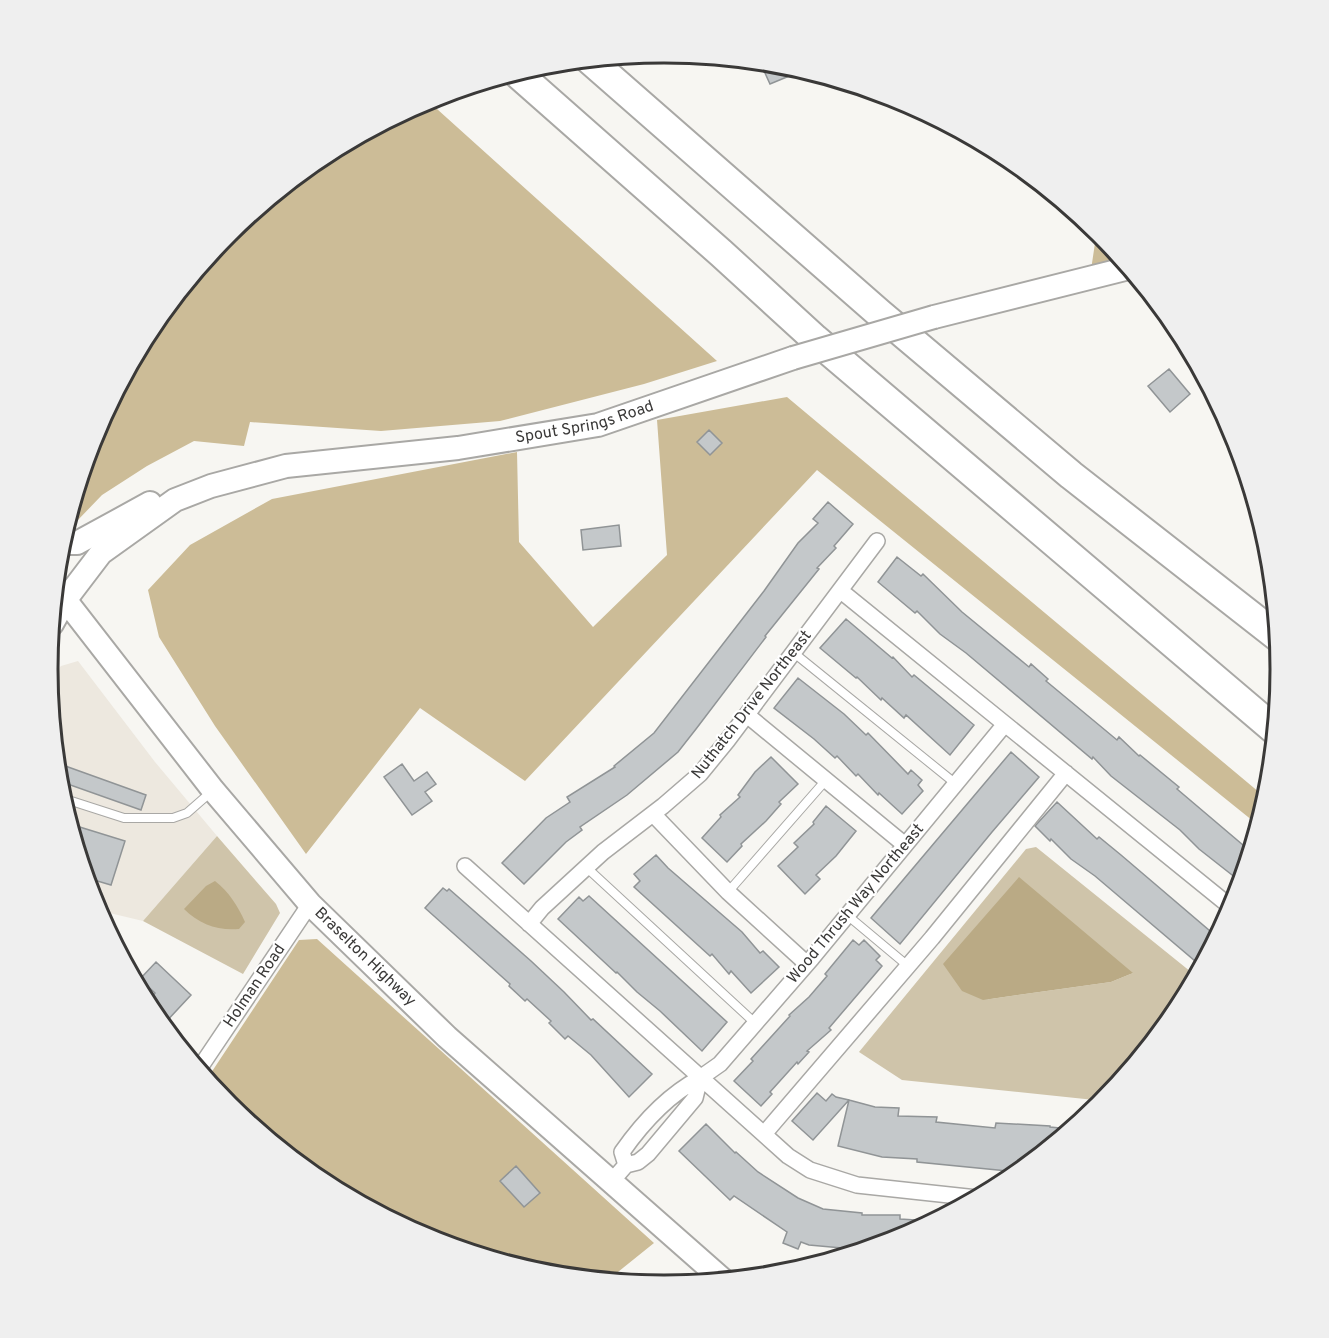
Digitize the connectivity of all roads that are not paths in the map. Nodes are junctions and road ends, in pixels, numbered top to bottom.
1 (598, 67) edge
2 (525, 80) edge
3 (1121, 270) edge
4 (175, 500) junction
5 (877, 541) dead end
6 (72, 543) edge
7 (64, 591) edge
8 (841, 591) junction
9 (63, 597) edge
10 (1269, 630) edge
11 (794, 653) junction
12 (747, 715) junction
13 (1005, 724) junction
14 (1268, 724) edge
15 (1066, 773) junction
16 (826, 780) junction
17 (956, 784) junction
18 (213, 790) junction
19 (73, 802) edge
20 (653, 814) junction
21 (905, 845) junction
22 (465, 866) dead end
23 (586, 867) junction
24 (728, 892) junction
25 (1224, 901) edge
26 (310, 904) junction
27 (847, 915) junction
28 (529, 924) junction
29 (807, 964) junction
30 (908, 966) junction
31 (755, 1023) junction
32 (204, 1062) edge
33 (700, 1078) junction
34 (764, 1134) junction
35 (619, 1173) junction
36 (963, 1196) edge
37 (716, 1273) edge

1 - 10 highway
2 - 14 highway
3 - 4 street, Spout Springs Road, bridge
4 - 6 street
4 - 7 street, Spout Springs Road
5 - 8 street, Nuthatch Drive Northeast
8 - 11 street, Nuthatch Drive Northeast
8 - 13 street
9 - 18 street, Braselton Highway
11 - 12 street, Nuthatch Drive Northeast
11 - 17 lane
12 - 16 street
12 - 20 street, Nuthatch Drive Northeast
13 - 15 street
13 - 17 street, Wood Thrush Way Northeast
15 - 25 street
15 - 30 street
16 - 21 street
16 - 24 lane
17 - 21 street, Wood Thrush Way Northeast
18 - 19 lane
18 - 26 street, Braselton Highway
20 - 23 street, Nuthatch Drive Northeast
20 - 24 street
21 - 27 street, Wood Thrush Way Northeast
22 - 28 street
23 - 28 street, Nuthatch Drive Northeast
23 - 31 lane
24 - 29 street
26 - 32 street, Holman Road
26 - 35 street, Braselton Highway
27 - 29 street, Wood Thrush Way Northeast
27 - 30 lane
28 - 33 street
29 - 31 street, Wood Thrush Way Northeast
30 - 34 street
31 - 33 street, Wood Thrush Way Northeast
33 - 34 street
33 - 35 street
33 - 35 street, Wood Thrush Way Northeast
34 - 36 street
35 - 37 street, Braselton Highway

